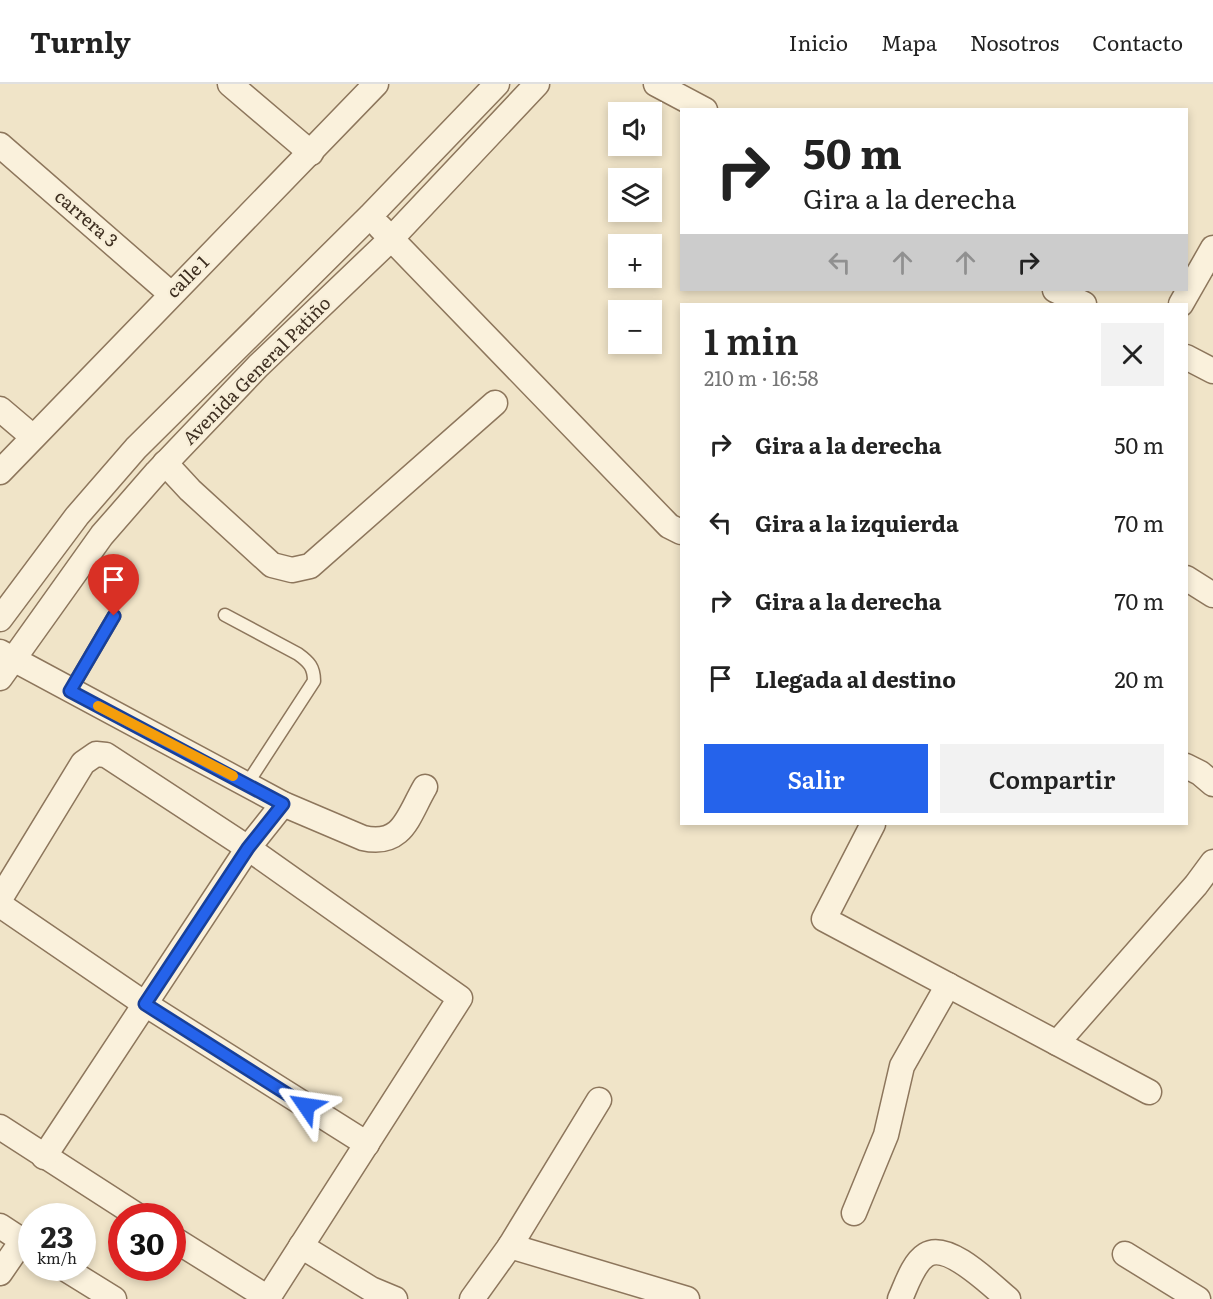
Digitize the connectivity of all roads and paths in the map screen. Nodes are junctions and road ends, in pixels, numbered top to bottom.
1 (230, 84) edge
2 (376, 84) edge
3 (497, 84) edge
4 (537, 84) edge
5 (656, 84) edge
6 (701, 108) edge
7 (0, 145) edge
8 (311, 153) junction
9 (370, 216) junction
10 (391, 240) junction
11 (1213, 248) edge
12 (1056, 291) edge
13 (171, 294) junction
14 (1082, 303) edge
15 (1182, 303) edge
16 (1188, 358) edge
17 (1213, 371) edge
18 (495, 403) dead end
19 (0, 409) edge
20 (33, 437) junction
21 (165, 463) junction
22 (0, 472) edge
23 (680, 532) edge
24 (1188, 579) edge
25 (1213, 595) edge
26 (225, 615) dead end
27 (114, 616) dead end
28 (0, 619) edge
29 (4, 664) edge
30 (70, 691) junction
31 (1188, 767) edge
32 (247, 784) junction
33 (1213, 784) edge
34 (424, 787) dead end
35 (283, 804) junction
36 (872, 825) edge
37 (248, 848) junction
38 (1213, 862) edge
39 (0, 899) edge
40 (0, 905) edge
41 (948, 985) junction
42 (145, 1004) junction
43 (1057, 1043) junction
44 (1149, 1092) dead end
45 (599, 1100) dead end
46 (0, 1127) edge
47 (367, 1144) junction
48 (44, 1157) junction
49 (117, 1203) edge
50 (854, 1213) dead end
51 (0, 1226) edge
52 (18, 1238) edge
53 (301, 1246) junction
54 (510, 1246) junction
55 (186, 1247) edge
56 (18, 1254) edge
57 (1125, 1254) dead end
58 (0, 1273) edge
59 (85, 1281) edge
60 (114, 1299) edge
61 (395, 1299) edge
62 (472, 1299) edge
63 (687, 1299) edge
64 (900, 1299) edge
65 (1008, 1299) edge
66 (1198, 1299) edge

1 - 8 street
2 - 8 street, calle 1
3 - 9 street, Avenida General Patiño
4 - 10 street, Avenida General Patiño
5 - 6 street
7 - 13 street, carrera 3
8 - 13 street, calle 1
9 - 10 street
9 - 28 street, Avenida General Patiño
10 - 21 street, Avenida General Patiño
10 - 23 street
11 - 15 street
12 - 14 street
13 - 20 street, calle 1
16 - 17 street
18 - 21 street
19 - 20 street
20 - 22 street, calle 1
21 - 29 street, Avenida General Patiño
24 - 25 street
26 - 32 lane
27 - 30 lane
29 - 30 street
30 - 32 street
31 - 33 street
32 - 35 street
34 - 35 street
35 - 37 street
36 - 41 street
37 - 39 street
37 - 42 street
37 - 47 street
38 - 43 street
40 - 42 street
41 - 43 street
41 - 50 street
42 - 47 street
42 - 48 street
43 - 44 street
45 - 54 street
46 - 48 street
47 - 53 street
48 - 49 street
51 - 52 street
53 - 55 street
53 - 61 street
54 - 62 street
54 - 63 street
56 - 58 street
57 - 66 street
59 - 60 street
64 - 65 street

